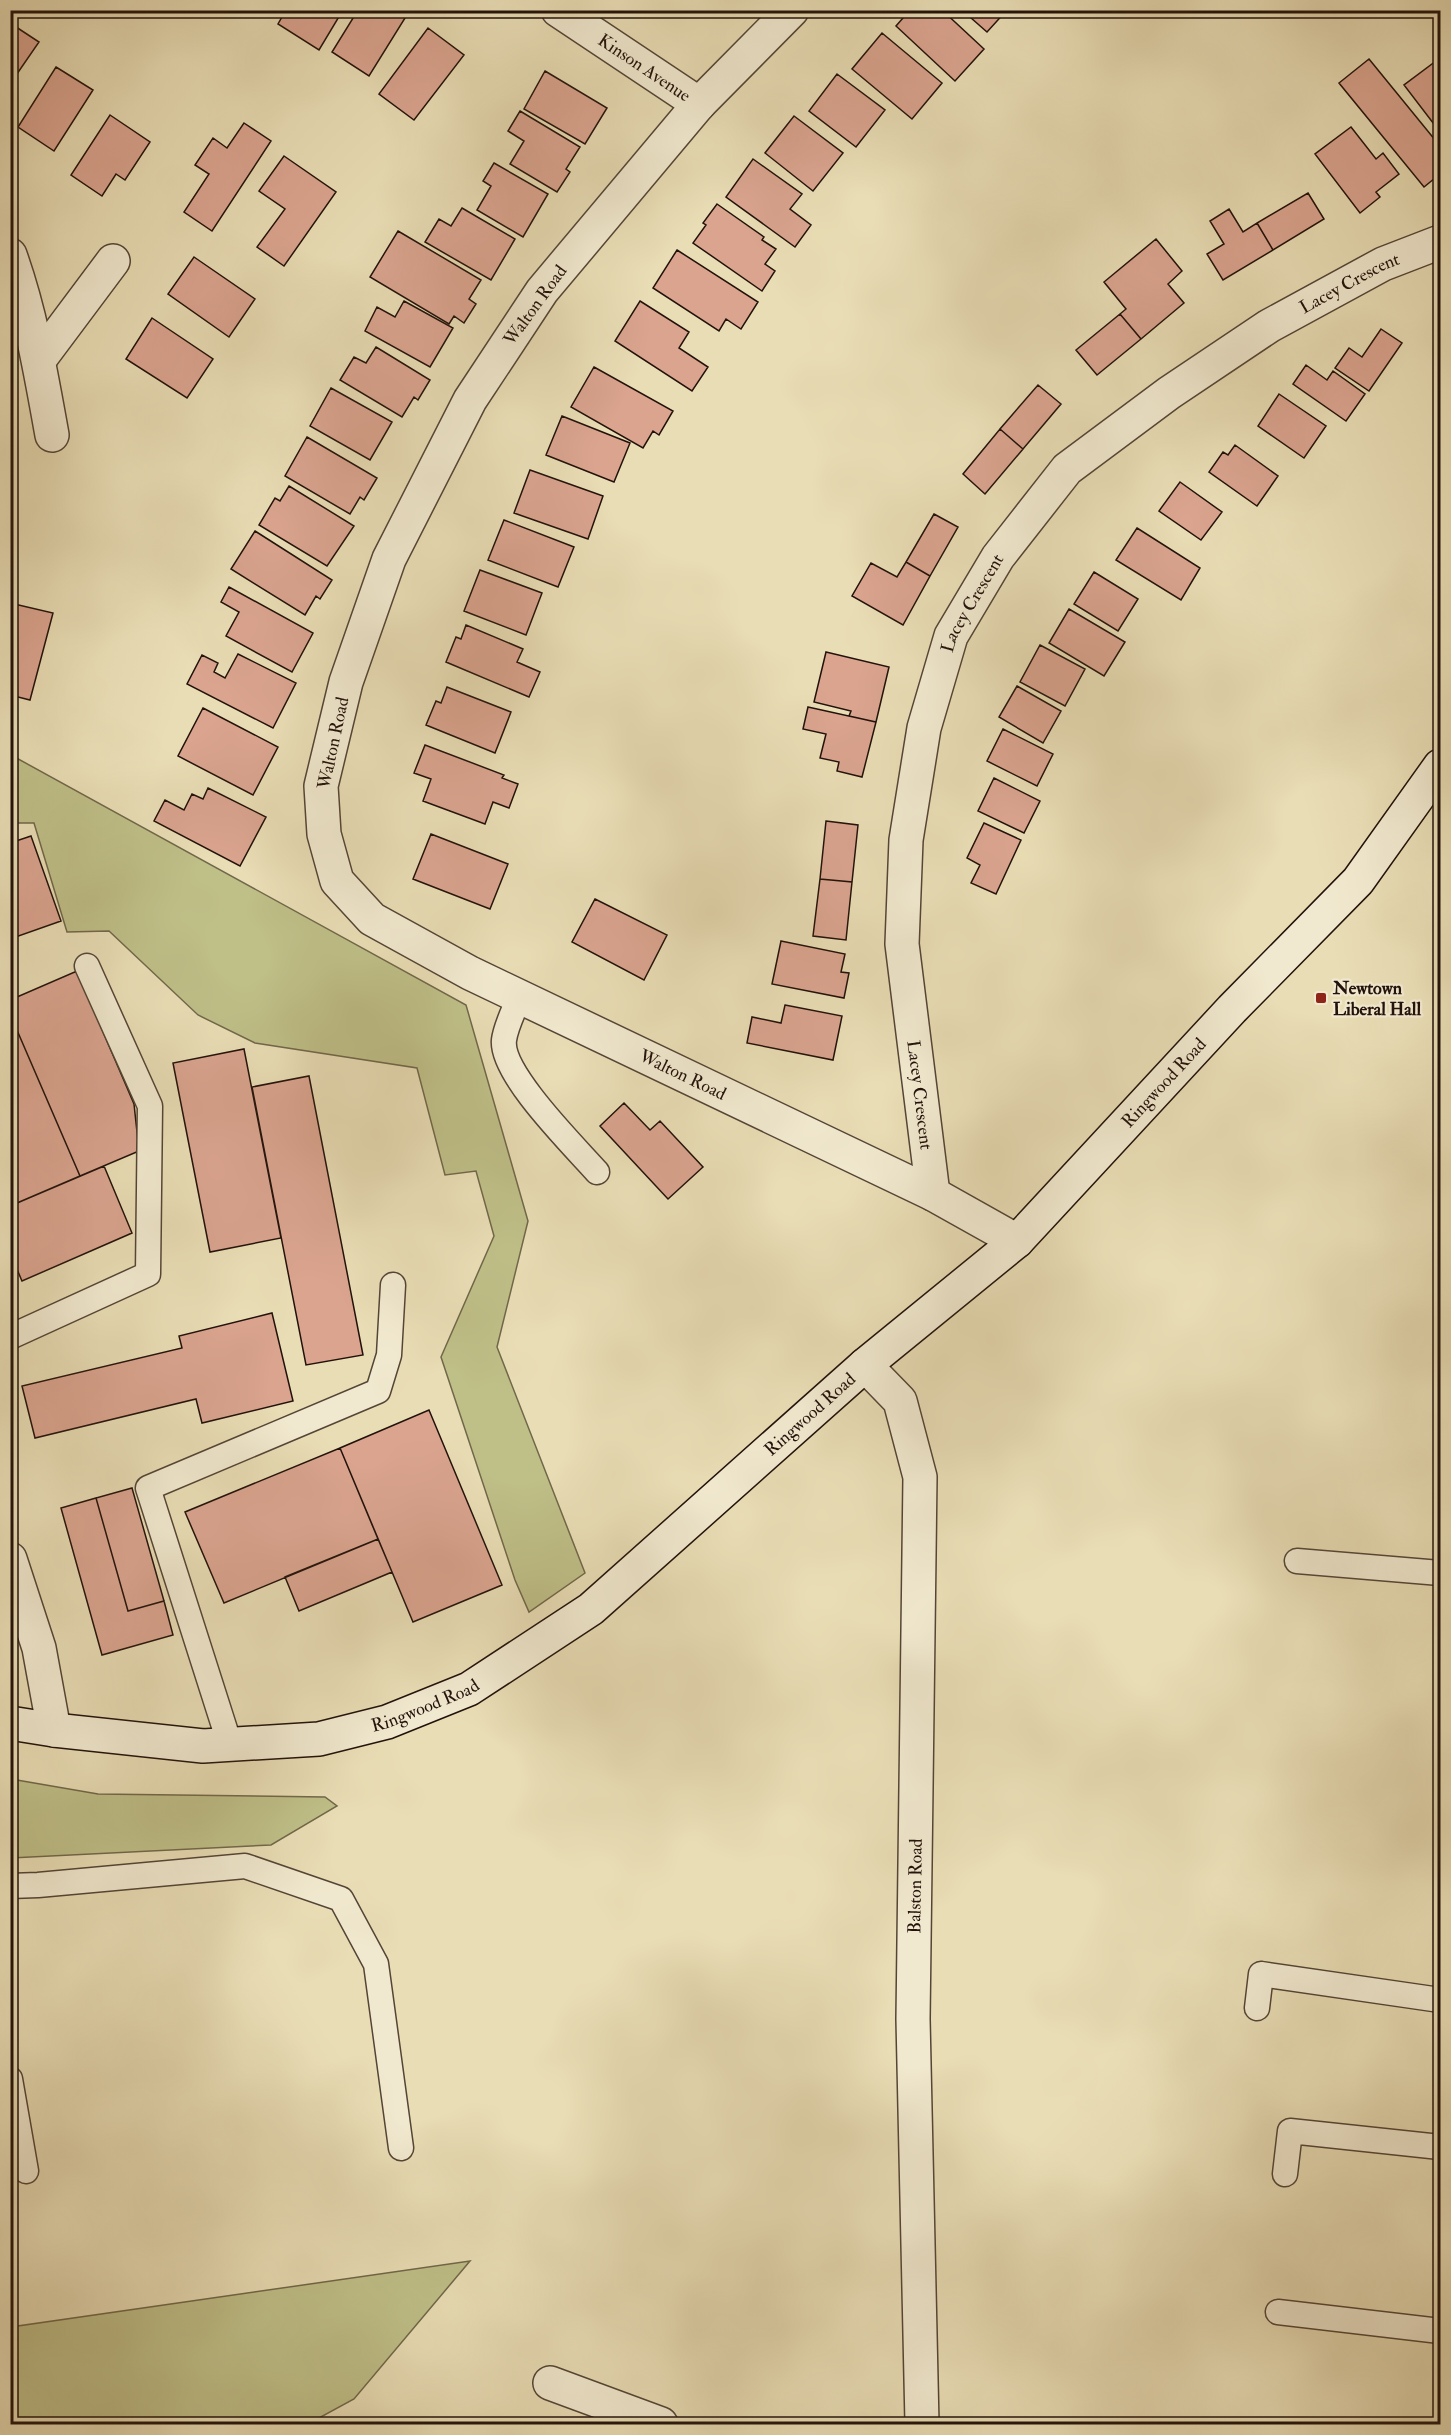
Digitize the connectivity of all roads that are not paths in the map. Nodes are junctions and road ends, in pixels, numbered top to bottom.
1 (558, 10) edge
2 (792, 10) edge
3 (699, 104) junction
4 (1440, 242) edge
5 (10, 255) edge
6 (113, 261) dead end
7 (39, 360) junction
8 (52, 435) dead end
9 (1440, 766) edge
10 (87, 966) dead end
11 (520, 995) junction
12 (597, 1172) dead end
13 (933, 1194) junction
14 (1017, 1241) junction
15 (393, 1285) dead end
16 (10, 1337) edge
17 (865, 1365) junction
18 (10, 1559) edge
19 (1297, 1561) dead end
20 (1440, 1573) edge
21 (10, 1723) edge
22 (54, 1730) junction
23 (230, 1744) junction
24 (10, 1886) edge
25 (1440, 2000) edge
26 (1257, 2008) dead end
27 (10, 2079) edge
28 (1440, 2147) edge
29 (401, 2148) dead end
30 (26, 2171) dead end
31 (1285, 2174) dead end
32 (1278, 2312) dead end
33 (1440, 2331) edge
34 (550, 2383) dead end
35 (662, 2424) edge
36 (922, 2424) edge

1 - 3 street, Kinson Avenue
2 - 3 street, Walton Road
3 - 11 street, Walton Road
4 - 13 street, Lacey Crescent
5 - 7 street
6 - 7 street
7 - 8 street
9 - 14 street, Ringwood Road
10 - 16 lane
11 - 12 lane
11 - 13 street, Walton Road
13 - 14 street, Walton Road
14 - 17 street, Ringwood Road
15 - 23 lane
17 - 23 street, Ringwood Road
17 - 36 street, Balston Road
18 - 22 street
19 - 20 lane
21 - 22 street, Ringwood Road
22 - 23 street, Ringwood Road
24 - 29 lane
25 - 26 lane
27 - 30 lane
28 - 31 lane
32 - 33 lane
34 - 35 street

